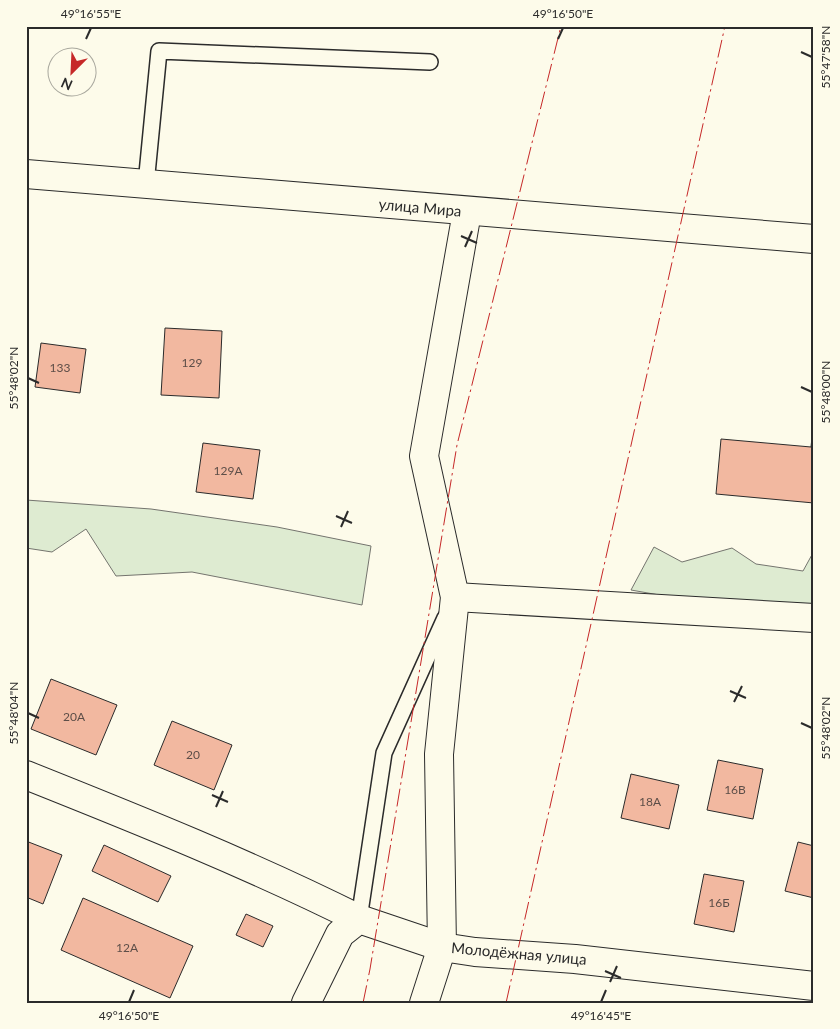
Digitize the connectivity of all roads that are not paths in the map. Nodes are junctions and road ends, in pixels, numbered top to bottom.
1 (430, 62) dead end
2 (26, 174) edge
3 (146, 184) junction
4 (467, 212) junction
5 (814, 239) edge
6 (454, 598) junction
7 (814, 618) edge
8 (26, 775) edge
9 (359, 919) junction
10 (442, 947) junction
11 (814, 986) edge
12 (306, 1003) edge
13 (424, 1003) edge

1 - 3 lane
2 - 3 street, улица Мира
3 - 4 street, улица Мира
4 - 5 street, улица Мира
4 - 6 street
6 - 7 street
6 - 9 lane
6 - 10 street
8 - 9 street, Молодёжная улица
9 - 10 street, Молодёжная улица
9 - 12 street
10 - 11 street, Молодёжная улица
10 - 13 street

